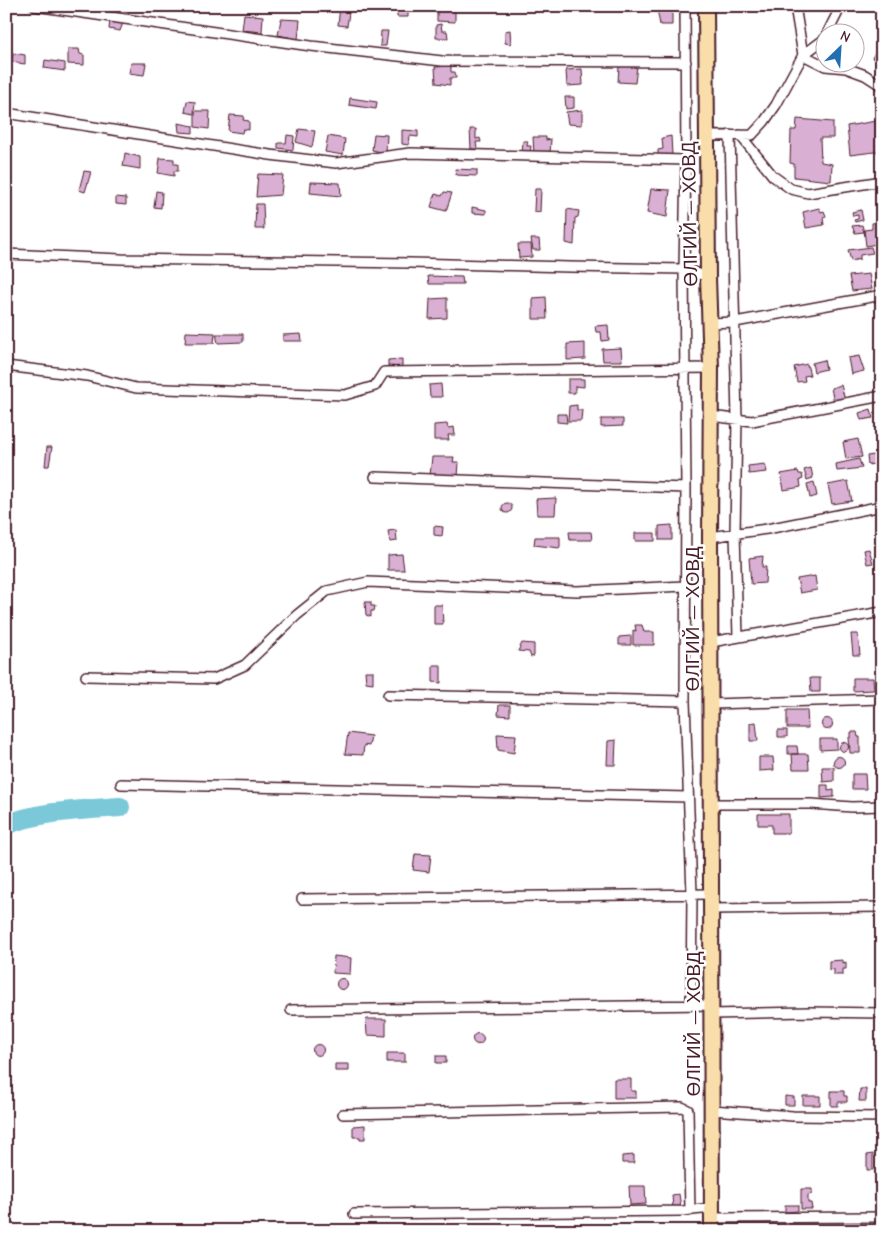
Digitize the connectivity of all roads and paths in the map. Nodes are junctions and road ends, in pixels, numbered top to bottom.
1 (35, 6) edge
2 (685, 6) edge
3 (706, 6) edge
4 (795, 6) edge
5 (841, 6) edge
6 (833, 22) edge
7 (816, 45) edge
8 (803, 55) junction
9 (686, 62) junction
10 (882, 86) edge
11 (6, 113) edge
12 (730, 135) junction
13 (740, 135) junction
14 (707, 136) junction
15 (686, 160) junction
16 (882, 181) edge
17 (6, 254) edge
18 (684, 269) junction
19 (708, 277) junction
20 (882, 295) edge
21 (735, 322) junction
22 (709, 323) junction
23 (6, 366) edge
24 (710, 368) junction
25 (685, 369) junction
26 (882, 396) edge
27 (710, 416) junction
28 (737, 419) junction
29 (375, 477) dead end
30 (686, 488) junction
31 (882, 506) edge
32 (735, 533) junction
33 (710, 537) junction
34 (685, 586) junction
35 (882, 612) edge
36 (738, 637) junction
37 (711, 642) junction
38 (86, 676) dead end
39 (388, 695) dead end
40 (882, 699) edge
41 (685, 701) junction
42 (711, 704) junction
43 (121, 784) dead end
44 (688, 797) junction
45 (712, 804) junction
46 (882, 806) edge
47 (692, 894) junction
48 (712, 894) junction
49 (302, 899) dead end
50 (882, 907) edge
51 (712, 909) junction
52 (691, 1005) junction
53 (712, 1009) junction
54 (291, 1010) dead end
55 (882, 1013) edge
56 (712, 1110) junction
57 (344, 1114) dead end
58 (882, 1117) edge
59 (690, 1210) junction
60 (354, 1214) dead end
61 (882, 1217) edge
62 (712, 1219) edge

1 - 9 street
2 - 9 street
3 - 14 highway, ӨЛГИЙ — ХОВД
4 - 8 street
5 - 6 street
7 - 8 street
8 - 10 street
8 - 13 street
9 - 15 street
11 - 15 street
12 - 13 street
12 - 14 street
12 - 21 street
13 - 16 street
14 - 19 highway, ӨЛГИЙ — ХОВД
15 - 18 street
17 - 18 street
18 - 19 street
18 - 25 street
19 - 22 highway, ӨЛГИЙ — ХОВД
20 - 21 street
21 - 22 street
21 - 28 street
22 - 24 highway, ӨЛГИЙ — ХОВД
23 - 25 street
24 - 25 street
24 - 27 highway, ӨЛГИЙ — ХОВД
25 - 30 street
26 - 28 street
27 - 28 street
27 - 33 highway, ӨЛГИЙ — ХОВД
28 - 32 street
29 - 30 street
30 - 34 street
31 - 32 street
32 - 33 street
32 - 36 street
33 - 37 highway, ӨЛГИЙ — ХОВД
34 - 38 street
34 - 41 street
35 - 36 street
36 - 37 street
37 - 42 highway, ӨЛГИЙ — ХОВД
39 - 41 street
40 - 42 street
41 - 44 street
42 - 45 highway, ӨЛГИЙ — ХОВД
43 - 44 street
44 - 47 street
45 - 46 street
45 - 48 highway, ӨЛГИЙ — ХОВД
47 - 48 street
47 - 49 street
47 - 52 street
48 - 51 highway, ӨЛГИЙ — ХОВД
50 - 51 street
51 - 53 highway, ӨЛГИЙ — ХОВД
52 - 53 street
52 - 54 street
53 - 55 street
53 - 56 highway, ӨЛГИЙ — ХОВД
56 - 58 street
56 - 62 highway, ӨЛГИЙ — ХОВД
57 - 59 street
59 - 60 street
59 - 62 street
61 - 62 street

